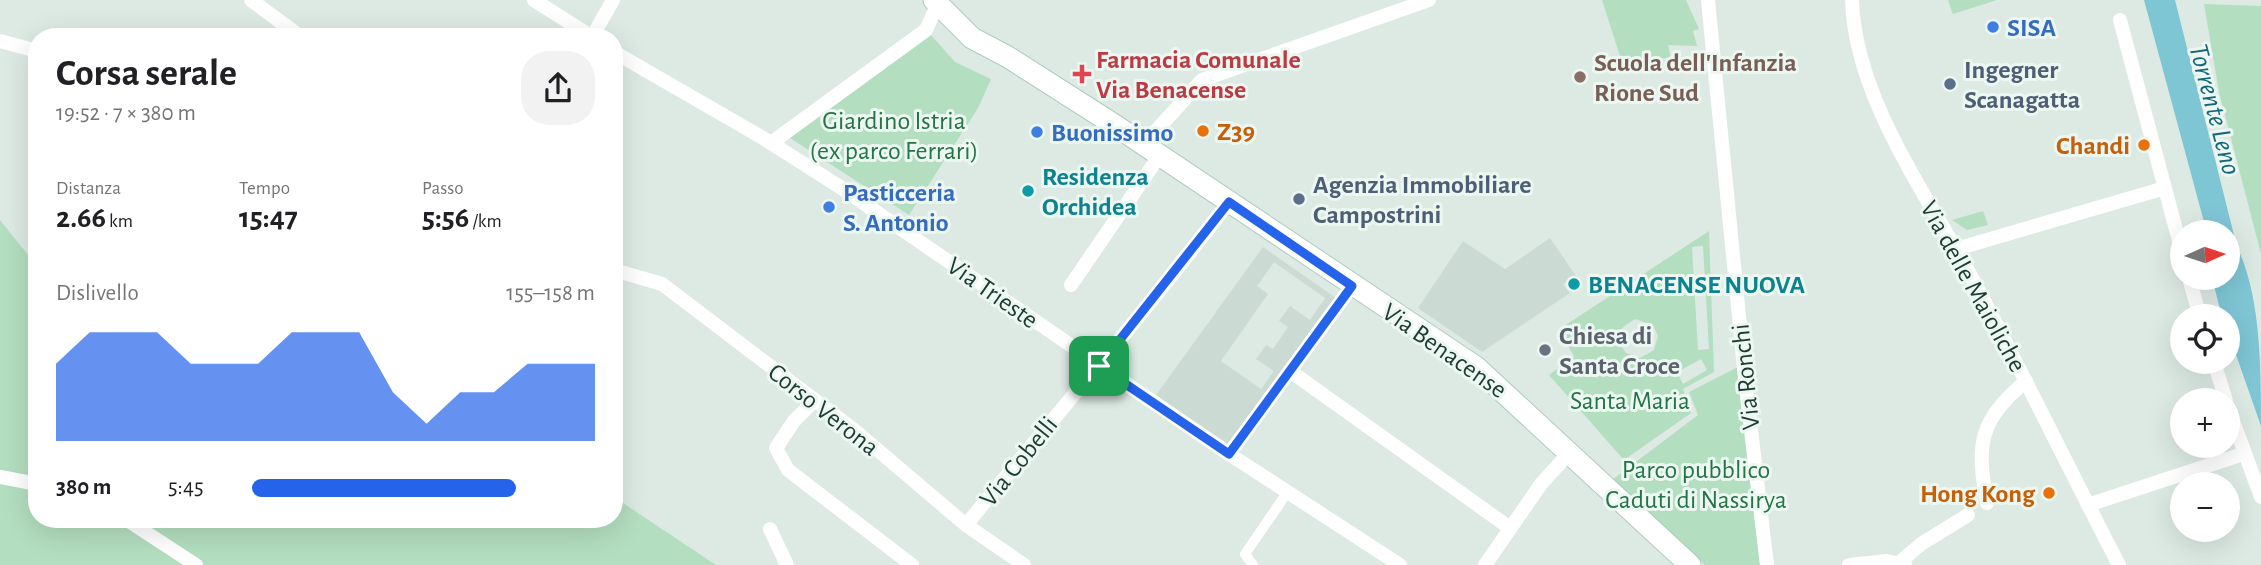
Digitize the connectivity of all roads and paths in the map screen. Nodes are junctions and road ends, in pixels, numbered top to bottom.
1 (251, 0) edge
2 (534, 0) edge
3 (613, 0) edge
4 (1429, 0) edge
5 (1708, 0) edge
6 (1852, 0) edge
7 (936, 1) edge
8 (2120, 20) dead end
9 (288, 28) edge
10 (578, 28) edge
11 (597, 28) edge
12 (0, 41) edge
13 (28, 49) edge
14 (623, 57) edge
15 (771, 143) junction
16 (1152, 149) junction
17 (2165, 188) junction
18 (1229, 202) junction
19 (2174, 220) edge
20 (1956, 249) junction
21 (623, 273) edge
22 (1071, 285) dead end
23 (1352, 286) junction
24 (1099, 366) junction
25 (1290, 371) junction
26 (2026, 381) junction
27 (815, 400) junction
28 (2240, 445) edge
29 (1570, 452) junction
30 (1229, 454) junction
31 (2243, 454) junction
32 (0, 477) edge
33 (28, 482) edge
34 (1287, 493) junction
35 (2261, 497) edge
36 (1987, 503) dead end
37 (2088, 505) junction
38 (1968, 515) dead end
39 (966, 525) junction
40 (139, 528) edge
41 (1510, 528) junction
42 (770, 529) dead end
43 (1680, 561) edge
44 (1903, 564) edge
45 (196, 565) edge
46 (787, 565) edge
47 (912, 565) edge
48 (1024, 565) edge
49 (1253, 565) edge
50 (1400, 565) edge
51 (1485, 565) edge
52 (1767, 565) edge
53 (1849, 565) edge
54 (2119, 565) edge

1 - 9 street
2 - 10 street
3 - 11 street
4 - 16 street
5 - 52 street, Via Ronchi
6 - 20 street, Via delle Maioliche
7 - 15 street
7 - 16 main road, Via Benacense
8 - 17 street
12 - 13 street
14 - 15 street, Via Trieste
15 - 24 street, Via Trieste
16 - 18 main road, Via Benacense
16 - 22 street
17 - 19 street
17 - 20 street
18 - 23 main road, Via Benacense
18 - 24 street, Via Cobelli
20 - 26 street, Via delle Maioliche
21 - 27 street, Corso Verona
23 - 25 street
23 - 29 main road, Via Benacense
24 - 30 street, Via Trieste
24 - 39 street, Via Cobelli
25 - 30 street
25 - 41 street
26 - 36 street
26 - 37 street, Via delle Maioliche
27 - 39 street, Corso Verona
27 - 47 street
28 - 31 street
29 - 41 street
29 - 43 main road, Via Benacense
30 - 34 street, Via Trieste
31 - 35 street
31 - 37 street
32 - 33 street
34 - 49 street
34 - 50 street, Via Trieste
37 - 54 street, Via delle Maioliche
38 - 44 street
39 - 48 street, Corso Verona
40 - 45 street
41 - 51 street
42 - 46 street
44 - 53 street

